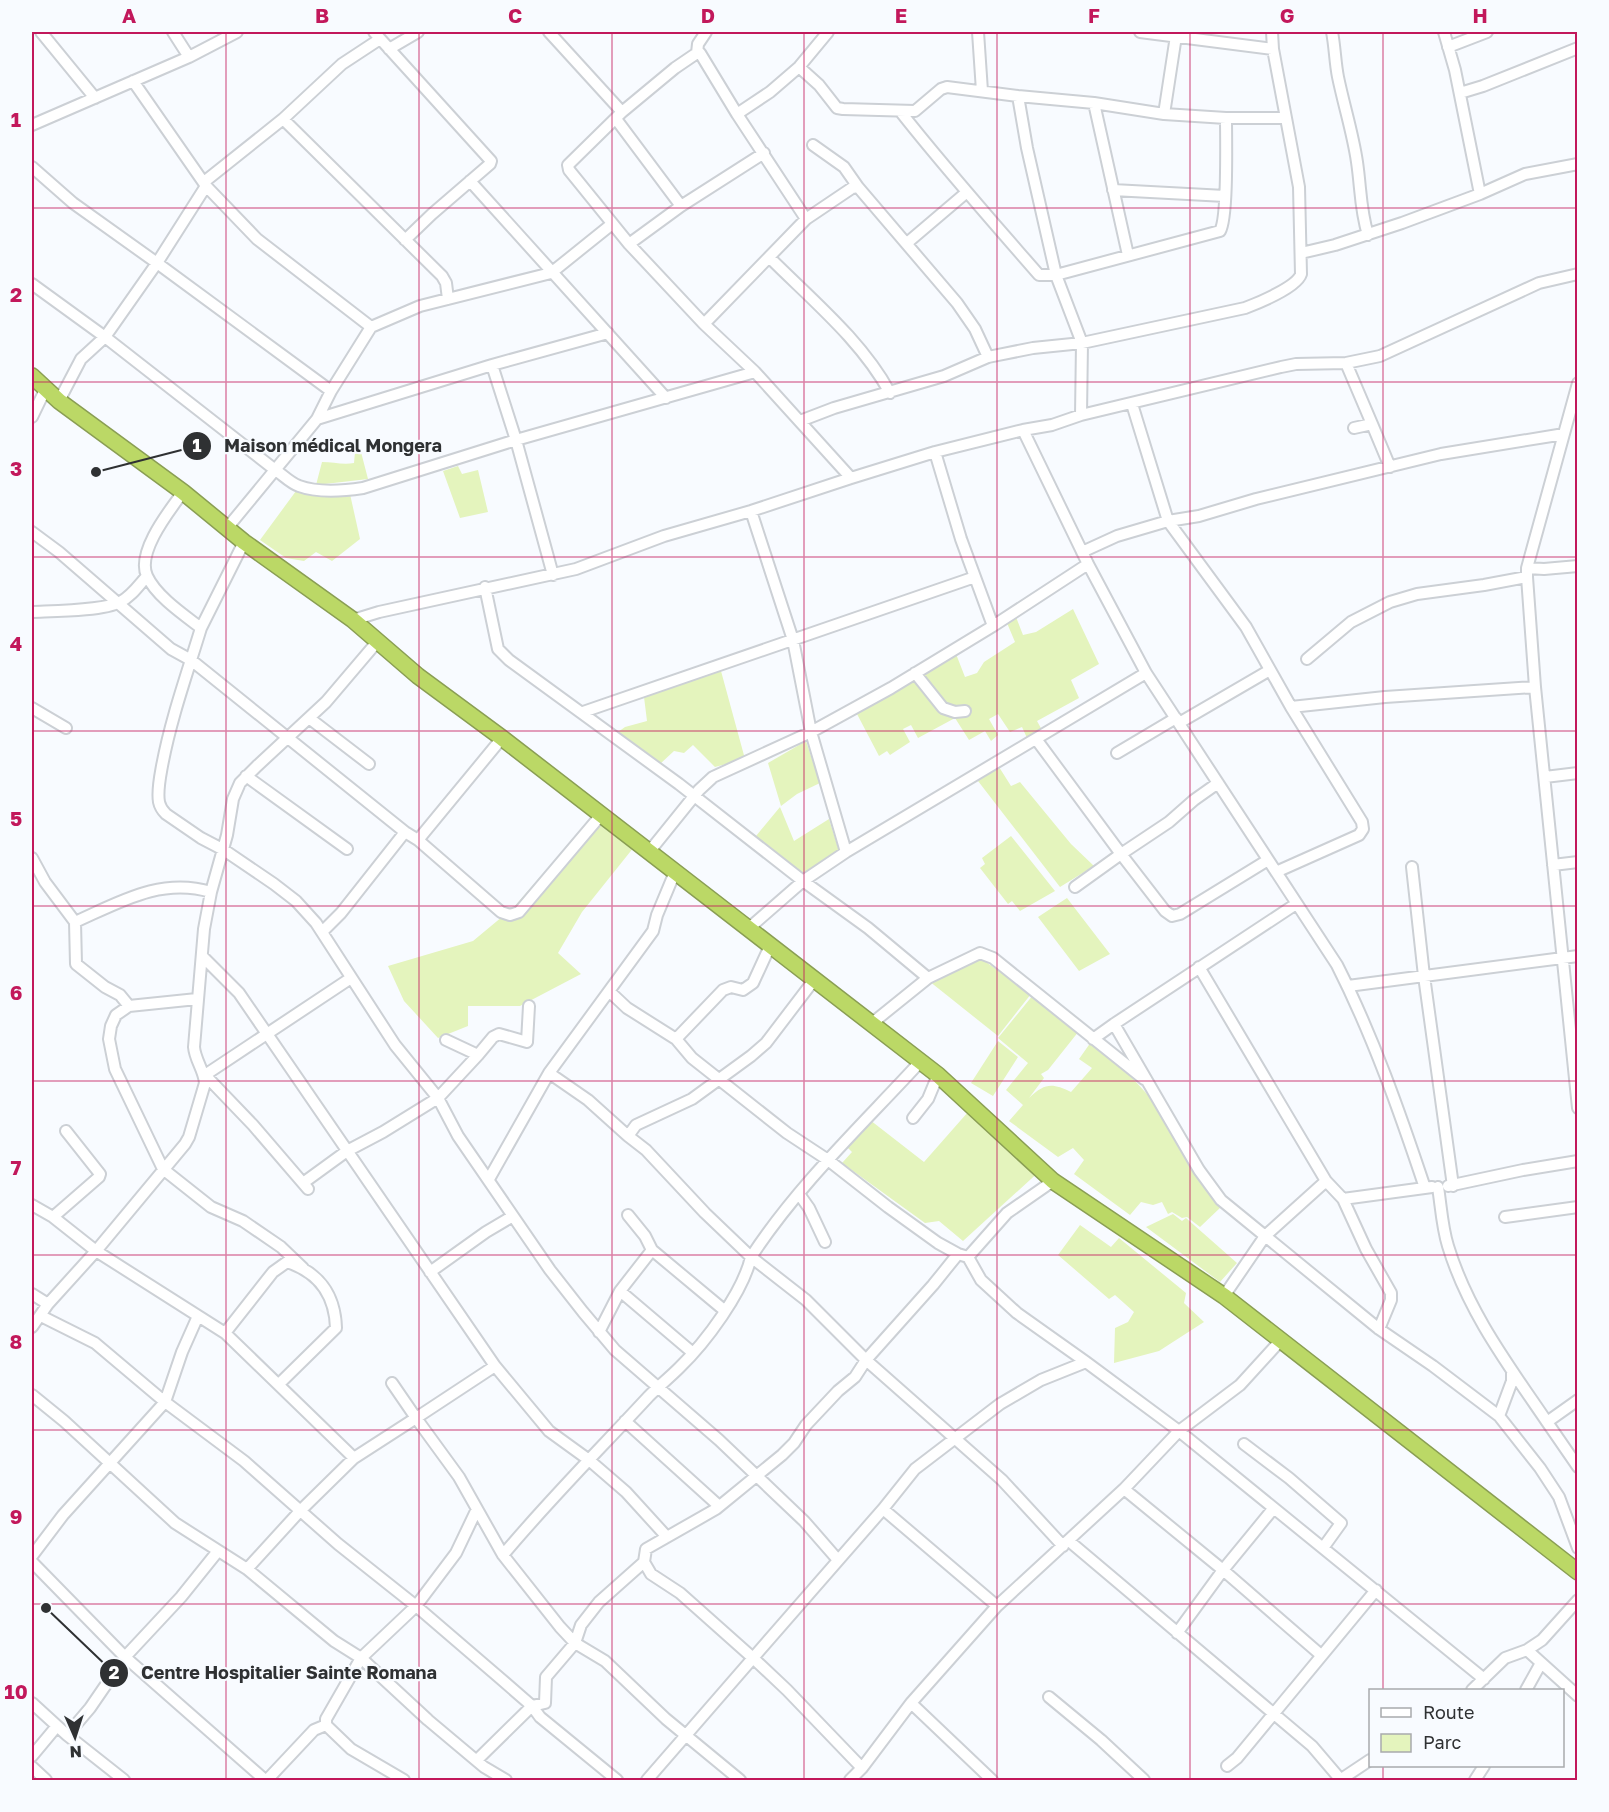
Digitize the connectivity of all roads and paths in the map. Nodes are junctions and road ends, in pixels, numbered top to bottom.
1 (41, 32) edge
2 (173, 32) edge
3 (237, 32) edge
4 (418, 32) edge
5 (706, 32) edge
6 (828, 32) edge
7 (978, 32) edge
8 (1140, 32) edge
9 (1272, 32) edge
10 (1332, 32) edge
11 (1443, 32) edge
12 (1487, 32) edge
13 (552, 33) edge
14 (377, 35) edge
15 (1176, 36) junction
16 (1448, 47) junction
17 (1578, 48) edge
18 (389, 49) junction
19 (1273, 49) junction
20 (697, 53) junction
21 (189, 57) junction
22 (799, 66) junction
23 (133, 81) junction
24 (982, 91) junction
25 (1460, 93) junction
26 (1018, 96) junction
27 (95, 98) junction
28 (1094, 102) junction
29 (900, 111) junction
30 (737, 114) junction
31 (1164, 114) junction
32 (619, 116) junction
33 (1226, 118) junction
34 (1286, 118) junction
35 (283, 119) junction
36 (32, 125) edge
37 (813, 145) dead end
38 (764, 153) junction
39 (1578, 164) edge
40 (32, 166) edge
41 (470, 181) junction
42 (205, 184) junction
43 (858, 187) junction
44 (1113, 190) junction
45 (968, 192) junction
46 (1480, 194) junction
47 (1225, 196) junction
48 (681, 206) junction
49 (806, 219) junction
50 (612, 224) junction
51 (1368, 235) junction
52 (405, 240) junction
53 (907, 243) junction
54 (629, 244) junction
55 (1301, 253) junction
56 (1128, 255) junction
57 (770, 258) junction
58 (157, 263) junction
59 (551, 273) junction
60 (1578, 274) edge
61 (1056, 275) junction
62 (32, 284) edge
63 (448, 299) junction
64 (704, 324) junction
65 (371, 327) junction
66 (608, 333) junction
67 (105, 337) junction
68 (1082, 343) junction
69 (988, 357) junction
70 (1346, 363) junction
71 (492, 365) junction
72 (755, 372) junction
73 (32, 376) edge
74 (1578, 383) edge
75 (46, 388) junction
76 (331, 391) junction
77 (890, 393) junction
78 (666, 398) junction
79 (59, 401) junction
80 (1132, 404) junction
81 (1574, 412) edge
82 (1081, 415) junction
83 (32, 417) edge
84 (317, 419) junction
85 (800, 421) junction
86 (1372, 424) junction
87 (1354, 428) dead end
88 (1023, 430) junction
89 (1564, 434) junction
90 (516, 440) junction
91 (935, 452) junction
92 (1390, 467) junction
93 (274, 469) junction
94 (851, 478) junction
95 (183, 492) junction
96 (751, 511) junction
97 (1168, 521) junction
98 (228, 527) junction
99 (32, 532) edge
100 (244, 542) junction
101 (1082, 552) junction
102 (1088, 564) junction
103 (1578, 566) edge
104 (1527, 572) junction
105 (553, 575) junction
106 (147, 576) junction
107 (975, 577) junction
108 (485, 588) junction
109 (119, 603) junction
110 (32, 612) edge
111 (353, 620) junction
112 (993, 626) junction
113 (201, 628) junction
114 (793, 640) junction
115 (377, 642) junction
116 (1307, 659) dead end
117 (191, 660) junction
118 (1270, 670) junction
119 (915, 673) junction
120 (1146, 673) junction
121 (1535, 687) junction
122 (1291, 707) junction
123 (32, 708) edge
124 (965, 711) dead end
125 (583, 712) junction
126 (309, 718) junction
127 (1178, 721) junction
128 (66, 728) dead end
129 (811, 732) junction
130 (502, 738) junction
131 (287, 739) junction
132 (1036, 739) junction
133 (1117, 753) dead end
134 (369, 764) dead end
135 (1578, 773) edge
136 (246, 776) junction
137 (1545, 777) junction
138 (1218, 783) junction
139 (695, 796) junction
140 (601, 814) junction
141 (405, 832) junction
142 (418, 840) junction
143 (347, 849) dead end
144 (224, 850) junction
145 (649, 852) junction
146 (846, 852) junction
147 (1121, 854) junction
148 (32, 858) edge
149 (1268, 860) junction
150 (1578, 862) edge
151 (1553, 865) junction
152 (1412, 867) dead end
153 (675, 872) junction
154 (1276, 872) junction
155 (802, 881) junction
156 (1075, 887) dead end
157 (211, 892) junction
158 (1296, 904) junction
159 (75, 922) junction
160 (748, 928) junction
161 (322, 933) junction
162 (770, 946) junction
163 (1564, 956) junction
164 (1578, 956) edge
165 (202, 957) junction
166 (1199, 967) junction
167 (1424, 976) junction
168 (351, 978) junction
169 (928, 978) junction
170 (814, 980) junction
171 (1348, 986) junction
172 (610, 992) junction
173 (198, 999) junction
174 (129, 1006) junction
175 (529, 1006) dead end
176 (871, 1024) junction
177 (1114, 1024) junction
178 (267, 1034) junction
179 (676, 1039) junction
180 (1093, 1039) junction
181 (446, 1040) dead end
182 (478, 1055) junction
183 (920, 1062) junction
184 (549, 1073) junction
185 (205, 1075) junction
186 (938, 1075) junction
187 (718, 1080) junction
188 (1149, 1083) junction
189 (438, 1098) junction
190 (1578, 1108) edge
191 (913, 1118) dead end
192 (66, 1131) dead end
193 (628, 1136) junction
194 (346, 1151) junction
195 (828, 1160) junction
196 (1578, 1161) edge
197 (163, 1169) junction
198 (489, 1179) junction
199 (1053, 1180) junction
200 (1326, 1181) junction
201 (1452, 1186) junction
202 (1438, 1187) junction
203 (1425, 1188) junction
204 (799, 1194) junction
205 (1343, 1199) junction
206 (32, 1205) edge
207 (1578, 1207) edge
208 (628, 1215) dead end
209 (513, 1216) junction
210 (53, 1217) junction
211 (1505, 1217) dead end
212 (1265, 1236) junction
213 (825, 1242) dead end
214 (652, 1250) junction
215 (96, 1251) junction
216 (963, 1256) junction
217 (751, 1257) junction
218 (303, 1268) junction
219 (429, 1272) junction
220 (620, 1291) junction
221 (32, 1294) edge
222 (1224, 1296) junction
223 (48, 1304) junction
224 (724, 1311) junction
225 (41, 1316) junction
226 (198, 1316) junction
227 (32, 1327) edge
228 (1379, 1329) junction
229 (599, 1332) junction
230 (225, 1333) junction
231 (1281, 1340) junction
232 (693, 1353) junction
233 (866, 1360) junction
234 (1086, 1362) junction
235 (495, 1366) junction
236 (1512, 1371) junction
237 (392, 1383) dead end
238 (279, 1384) junction
239 (658, 1387) junction
240 (32, 1395) edge
241 (1578, 1400) edge
242 (165, 1402) junction
243 (1499, 1416) junction
244 (416, 1418) junction
245 (626, 1421) junction
246 (1547, 1422) junction
247 (1179, 1431) junction
248 (953, 1438) junction
249 (1244, 1444) dead end
250 (354, 1458) junction
251 (589, 1460) junction
252 (110, 1463) junction
253 (1578, 1467) edge
254 (755, 1476) junction
255 (1124, 1489) junction
256 (719, 1506) junction
257 (477, 1509) junction
258 (883, 1509) junction
259 (1273, 1509) junction
260 (300, 1511) junction
261 (667, 1538) junction
262 (1066, 1543) junction
263 (1323, 1548) junction
264 (1578, 1548) edge
265 (218, 1551) junction
266 (503, 1555) junction
267 (32, 1556) edge
268 (838, 1560) junction
269 (32, 1562) edge
270 (644, 1562) junction
271 (248, 1569) junction
272 (1223, 1570) junction
273 (1578, 1572) edge
274 (1376, 1590) junction
275 (1578, 1600) edge
276 (416, 1606) junction
277 (997, 1606) junction
278 (1177, 1632) junction
279 (575, 1643) junction
280 (1527, 1650) junction
281 (1321, 1655) junction
282 (125, 1657) junction
283 (361, 1658) junction
284 (753, 1659) junction
285 (1541, 1663) junction
286 (1484, 1679) junction
287 (1473, 1689) edge
288 (1527, 1689) edge
289 (1578, 1696) edge
290 (1049, 1697) dead end
291 (32, 1703) edge
292 (911, 1703) junction
293 (532, 1706) junction
294 (1272, 1712) junction
295 (326, 1725) junction
296 (57, 1726) junction
297 (67, 1735) junction
298 (687, 1737) junction
299 (32, 1756) edge
300 (477, 1760) junction
301 (1369, 1761) edge
302 (32, 1767) edge
303 (1227, 1767) dead end
304 (858, 1776) edge
305 (46, 1780) edge
306 (123, 1780) edge
307 (266, 1780) edge
308 (404, 1780) edge
309 (506, 1780) edge
310 (617, 1780) edge
311 (647, 1780) edge
312 (740, 1780) edge
313 (992, 1780) edge
314 (1144, 1780) edge
315 (1341, 1780) edge

1 - 27 street
2 - 21 street
3 - 21 street
4 - 18 street
5 - 20 street
6 - 22 street
7 - 24 street
8 - 15 street
9 - 19 street
10 - 51 street
11 - 16 street
12 - 16 street
13 - 32 street
14 - 18 street
14 - 35 street
15 - 19 street
15 - 31 street
16 - 25 street
17 - 25 street
18 - 41 street
19 - 34 street
20 - 30 street
20 - 32 street
21 - 23 street
22 - 29 street
22 - 30 street
23 - 27 street
23 - 42 street
24 - 26 street
24 - 29 street
25 - 46 street
26 - 28 street
26 - 61 street
27 - 36 street
28 - 31 street
28 - 44 street
29 - 45 street
30 - 38 street
31 - 33 street
32 - 48 street
32 - 50 street
33 - 34 street
33 - 47 street
34 - 55 street
35 - 42 street
35 - 52 street
37 - 43 street
38 - 48 street
38 - 49 street
39 - 46 street
40 - 58 street
41 - 52 street
41 - 59 street
42 - 58 street
42 - 65 street
43 - 49 street
43 - 53 street
44 - 47 street
44 - 56 street
45 - 53 street
45 - 61 street
46 - 51 street
47 - 56 street
48 - 54 street
49 - 57 street
50 - 54 street
50 - 59 street
51 - 55 street
52 - 63 street
53 - 69 street
54 - 64 street
55 - 68 street
56 - 61 street
57 - 64 street
57 - 77 street
58 - 67 street
58 - 76 street
59 - 63 street
59 - 66 street
60 - 70 street
61 - 68 street
62 - 67 street
63 - 65 street
64 - 72 street
65 - 76 street
66 - 71 street
66 - 78 street
67 - 79 street
67 - 93 street
68 - 69 street
68 - 82 street
69 - 77 street
70 - 80 street
70 - 86 street
71 - 84 street
71 - 90 street
72 - 78 street
72 - 85 street
73 - 75 highway
74 - 81 street
75 - 79 highway
75 - 83 street
76 - 84 street
77 - 85 street
78 - 90 street
79 - 95 highway
80 - 82 street
80 - 97 street
81 - 89 street
82 - 88 street
84 - 93 street
85 - 94 street
86 - 87 street
86 - 92 street
88 - 91 street
88 - 101 street
89 - 92 street
89 - 104 street
90 - 93 street
90 - 105 street
91 - 94 street
91 - 107 street
92 - 97 street
93 - 98 street
94 - 96 street
95 - 98 highway
95 - 106 street
96 - 105 street
96 - 114 street
97 - 101 street
97 - 118 street
98 - 100 highway
99 - 109 street
100 - 111 highway
100 - 113 street
101 - 102 street
102 - 112 street
102 - 120 street
103 - 104 street
104 - 116 street
104 - 121 street
105 - 108 street
106 - 109 street
106 - 113 street
107 - 112 street
107 - 114 street
108 - 111 street
108 - 125 street
109 - 110 street
109 - 117 street
111 - 115 highway
112 - 119 street
113 - 117 street
114 - 125 street
114 - 129 street
115 - 126 street
115 - 130 highway
117 - 131 street
117 - 144 street
118 - 122 street
118 - 127 street
119 - 124 street
119 - 129 street
120 - 127 street
120 - 132 street
121 - 122 street
121 - 137 street
122 - 154 street
123 - 128 street
125 - 139 street
126 - 131 street
126 - 134 street
127 - 133 street
127 - 138 street
129 - 139 street
129 - 146 street
130 - 140 highway
130 - 142 street
131 - 136 street
131 - 141 street
132 - 146 street
132 - 147 street
135 - 137 street
136 - 143 street
136 - 144 street
137 - 151 street
138 - 147 street
138 - 149 street
139 - 145 street
139 - 155 street
140 - 142 street
140 - 145 highway
141 - 142 street
141 - 161 street
144 - 157 street
144 - 161 street
145 - 153 highway
146 - 155 street
147 - 149 street
147 - 156 street
148 - 159 street
149 - 154 street
150 - 151 street
151 - 163 street
152 - 167 street
153 - 160 highway
153 - 172 street
154 - 158 street
155 - 160 street
155 - 169 street
157 - 159 street
157 - 165 street
158 - 166 street
158 - 171 street
159 - 174 street
160 - 162 highway
161 - 168 street
162 - 170 highway
162 - 179 street
163 - 164 street
163 - 167 street
163 - 190 street
165 - 173 street
165 - 178 street
166 - 177 street
166 - 200 street
167 - 171 street
167 - 201 street
168 - 178 street
168 - 189 street
169 - 176 street
169 - 180 street
170 - 176 highway
170 - 187 street
171 - 203 street
172 - 179 street
172 - 184 street
173 - 174 street
173 - 185 street
174 - 197 street
175 - 182 street
176 - 183 highway
177 - 180 street
177 - 188 street
178 - 185 street
178 - 194 street
179 - 187 street
180 - 188 street
181 - 182 street
182 - 189 street
183 - 186 highway
183 - 195 street
184 - 193 street
184 - 198 street
185 - 194 street
185 - 197 street
186 - 191 street
186 - 199 highway
187 - 193 street
187 - 195 street
188 - 212 street
189 - 194 street
189 - 198 street
192 - 210 street
193 - 217 street
194 - 219 street
195 - 204 street
195 - 216 street
196 - 201 street
197 - 215 street
197 - 218 street
198 - 209 street
199 - 216 street
199 - 222 highway
200 - 205 street
200 - 212 street
201 - 202 street
202 - 203 street
202 - 236 street
203 - 205 street
204 - 213 street
204 - 217 street
205 - 228 street
206 - 210 street
207 - 211 street
208 - 214 street
209 - 219 street
209 - 229 street
210 - 215 street
212 - 222 street
212 - 228 street
214 - 220 street
214 - 224 street
215 - 223 street
215 - 226 street
216 - 233 street
216 - 234 street
217 - 224 street
217 - 233 street
218 - 230 street
218 - 238 street
219 - 235 street
220 - 229 street
220 - 232 street
221 - 223 street
222 - 231 highway
223 - 225 street
224 - 232 street
225 - 227 street
225 - 242 street
226 - 230 street
226 - 242 street
228 - 243 street
229 - 239 street
230 - 238 street
231 - 247 street
231 - 273 highway
232 - 239 street
233 - 248 street
233 - 254 street
234 - 247 street
234 - 248 street
235 - 244 street
235 - 251 street
236 - 243 street
236 - 246 street
237 - 244 street
238 - 250 street
239 - 245 street
239 - 254 street
240 - 252 street
241 - 246 street
242 - 252 street
242 - 260 street
243 - 264 street
244 - 250 street
244 - 257 street
245 - 251 street
245 - 256 street
246 - 253 street
247 - 255 street
247 - 259 street
248 - 258 street
248 - 262 street
249 - 263 street
250 - 260 street
251 - 261 street
251 - 266 street
252 - 265 street
252 - 267 street
254 - 256 street
254 - 268 street
255 - 262 street
255 - 272 street
256 - 261 street
257 - 266 street
257 - 276 street
258 - 268 street
258 - 277 street
259 - 263 street
259 - 272 street
260 - 271 street
260 - 276 street
261 - 270 street
262 - 277 street
262 - 278 street
263 - 274 street
265 - 271 street
265 - 282 street
266 - 279 street
268 - 284 street
269 - 282 street
270 - 279 street
270 - 284 street
271 - 283 street
272 - 278 street
272 - 281 street
274 - 281 street
274 - 286 street
275 - 280 street
276 - 283 street
276 - 293 street
277 - 292 street
278 - 294 street
279 - 293 street
279 - 298 street
280 - 285 street
280 - 286 street
281 - 294 street
282 - 297 street
282 - 307 street
283 - 295 street
283 - 300 street
284 - 298 street
284 - 304 street
285 - 288 street
285 - 289 street
286 - 287 street
290 - 314 street
291 - 296 street
292 - 304 street
292 - 313 street
293 - 300 street
293 - 310 street
294 - 303 street
294 - 315 street
295 - 307 street
295 - 308 street
296 - 297 street
296 - 299 street
297 - 306 street
298 - 311 street
298 - 312 street
300 - 309 street
301 - 315 street
302 - 305 street

